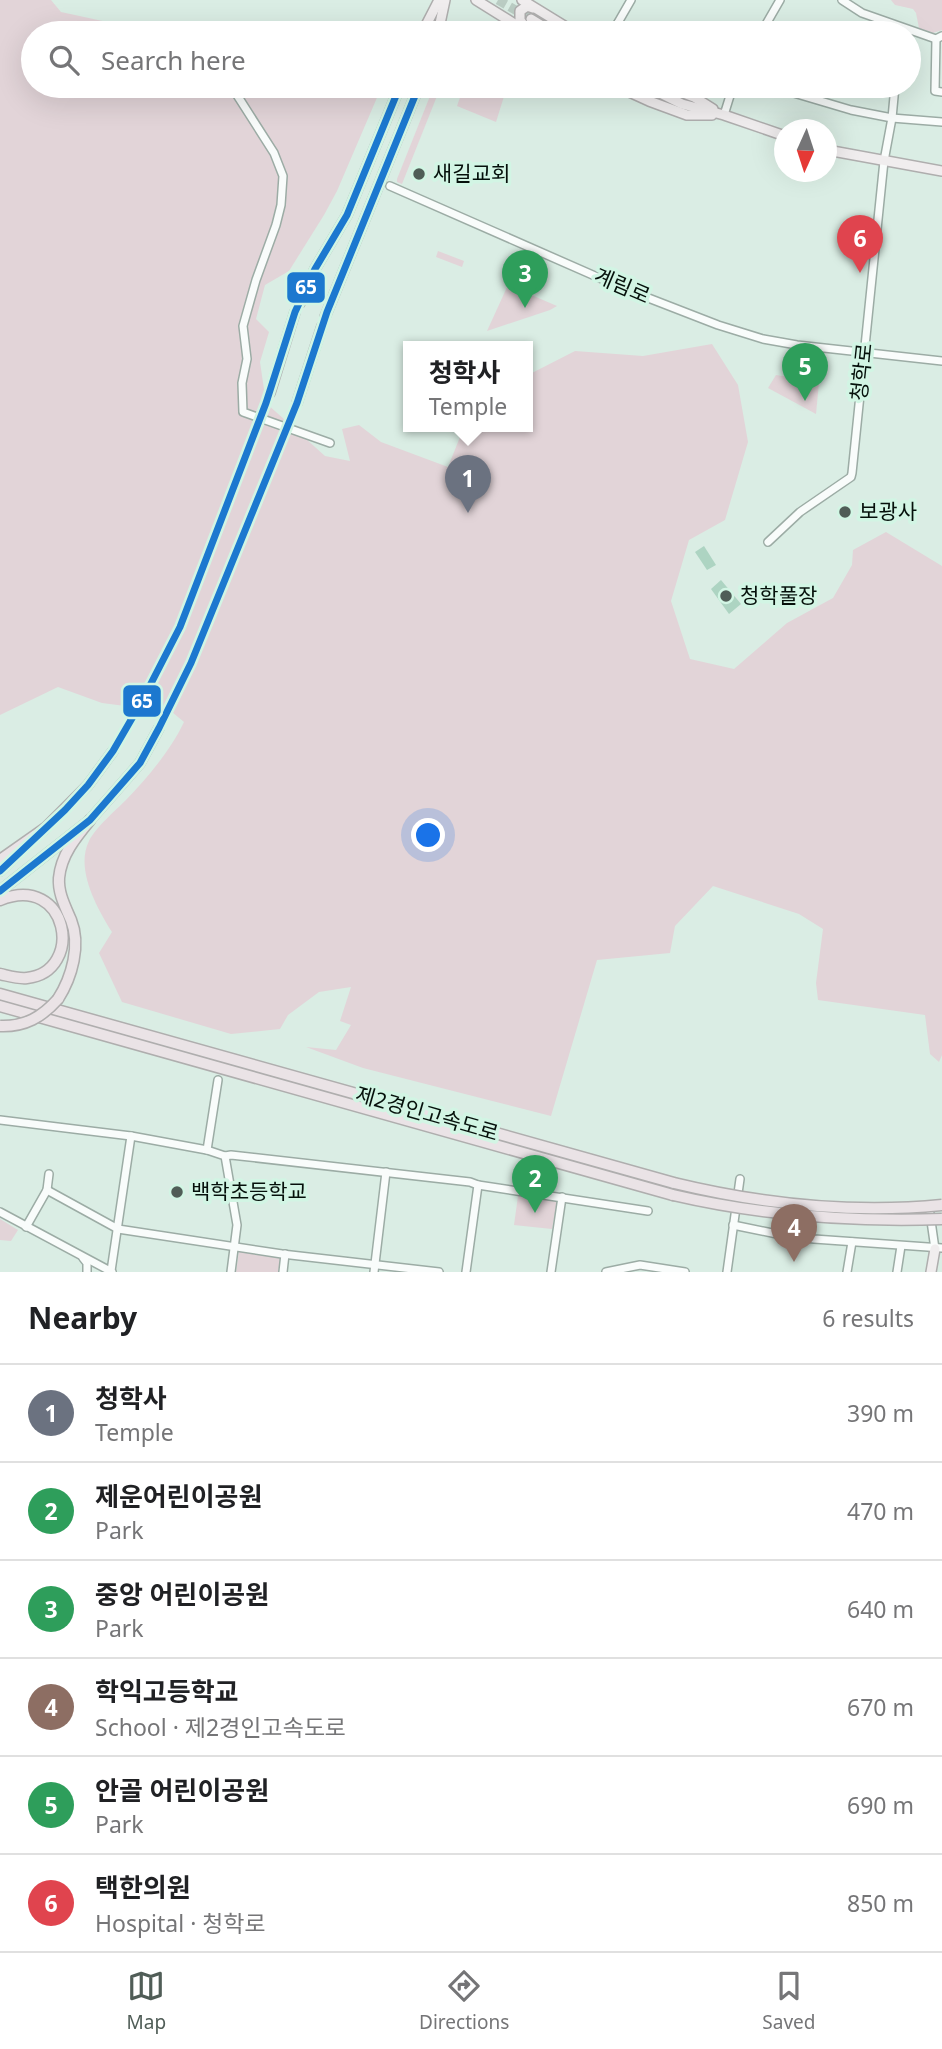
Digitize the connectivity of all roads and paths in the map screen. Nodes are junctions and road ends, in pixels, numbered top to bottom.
1 (439, 0) edge
2 (445, 0) edge
3 (476, 0) edge
4 (522, 0) edge
5 (631, 0) edge
6 (780, 0) edge
7 (842, 0) edge
8 (535, 9) junction
9 (531, 19) tunnel mouth
10 (428, 21) edge
11 (442, 21) edge
12 (510, 21) edge
13 (521, 21) edge
14 (534, 21) edge
15 (556, 21) edge
16 (619, 21) edge
17 (768, 21) edge
18 (879, 21) edge
19 (921, 34) edge
20 (939, 37) edge
21 (942, 92) edge
22 (240, 98) edge
23 (395, 98) edge
24 (414, 98) edge
25 (641, 98) edge
26 (670, 98) edge
27 (696, 98) edge
28 (729, 98) edge
29 (810, 98) edge
30 (894, 98) edge
31 (724, 116) junction
32 (892, 118) junction
33 (942, 122) edge
34 (774, 132) edge
35 (837, 152) edge
36 (884, 162) junction
37 (942, 171) edge
38 (390, 186) dead end
39 (864, 353) junction
40 (942, 361) edge
41 (270, 393) tunnel mouth
42 (297, 403) tunnel mouth
43 (330, 443) dead end
44 (768, 542) dead end
45 (159, 728) tunnel mouth
46 (113, 751) tunnel mouth
47 (90, 820) junction
48 (44, 829) junction
49 (0, 860) edge
50 (0, 871) edge
51 (0, 891) edge
52 (0, 900) edge
53 (0, 974) edge
54 (0, 994) edge
55 (0, 1006) edge
56 (0, 1026) edge
57 (218, 1080) dead end
58 (0, 1120) edge
59 (131, 1136) junction
60 (207, 1150) junction
61 (225, 1156) junction
62 (386, 1172) junction
63 (49, 1174) dead end
64 (740, 1180) dead end
65 (478, 1185) junction
66 (47, 1190) junction
67 (562, 1197) junction
68 (942, 1203) edge
69 (648, 1211) dead end
70 (0, 1212) edge
71 (942, 1219) edge
72 (733, 1225) junction
73 (26, 1227) junction
74 (118, 1229) junction
75 (852, 1242) junction
76 (901, 1246) junction
77 (234, 1247) junction
78 (939, 1249) edge
79 (285, 1254) junction
80 (79, 1255) junction
81 (374, 1268) edge
82 (664, 1270) edge
83 (87, 1272) edge
84 (111, 1272) edge
85 (231, 1272) edge
86 (283, 1272) edge
87 (439, 1272) edge
88 (466, 1272) edge
89 (551, 1272) edge
90 (606, 1272) edge
91 (685, 1272) edge
92 (727, 1272) edge
93 (847, 1272) edge
94 (897, 1272) edge
95 (931, 1272) edge

1 - 10 main road
2 - 11 main road
3 - 12 main road
4 - 8 main road
5 - 16 street
6 - 17 street
7 - 18 street
8 - 13 main road
8 - 15 main road
9 - 14 main road
19 - 20 street
20 - 21 street
22 - 43 street
23 - 41 main road
24 - 42 main road
25 - 31 main road
26 - 31 main road
27 - 31 main road
28 - 31 street
29 - 32 street
30 - 32 street, 청학로
31 - 34 main road
32 - 33 street
32 - 36 street, 청학로
35 - 36 main road
36 - 37 main road
36 - 39 street, 청학로
38 - 39 street, 계림로
39 - 40 street, 계림로
39 - 44 street, 청학로
45 - 47 main road
46 - 48 main road
47 - 51 main road
47 - 56 highway, bridge
48 - 49 highway
48 - 50 main road
52 - 53 highway
54 - 68 highway, 제2경인고속도로, bridge
55 - 71 highway, 제2경인고속도로, bridge
57 - 60 street
58 - 59 street
59 - 60 street
59 - 74 street
60 - 61 street
61 - 62 street
61 - 77 street
62 - 65 street
62 - 81 street
63 - 66 street
64 - 72 street
65 - 67 street
65 - 88 street
66 - 73 street
66 - 74 street
67 - 69 street
67 - 89 street
68 - 78 street
70 - 73 street
72 - 75 street
72 - 92 street
73 - 80 street
74 - 77 street
74 - 84 street
75 - 76 street
75 - 93 street
76 - 78 street
76 - 94 street
77 - 79 street
77 - 85 street
78 - 95 main road
79 - 81 street
79 - 86 street
80 - 83 street
80 - 84 street
81 - 87 street
82 - 90 street
82 - 91 street

